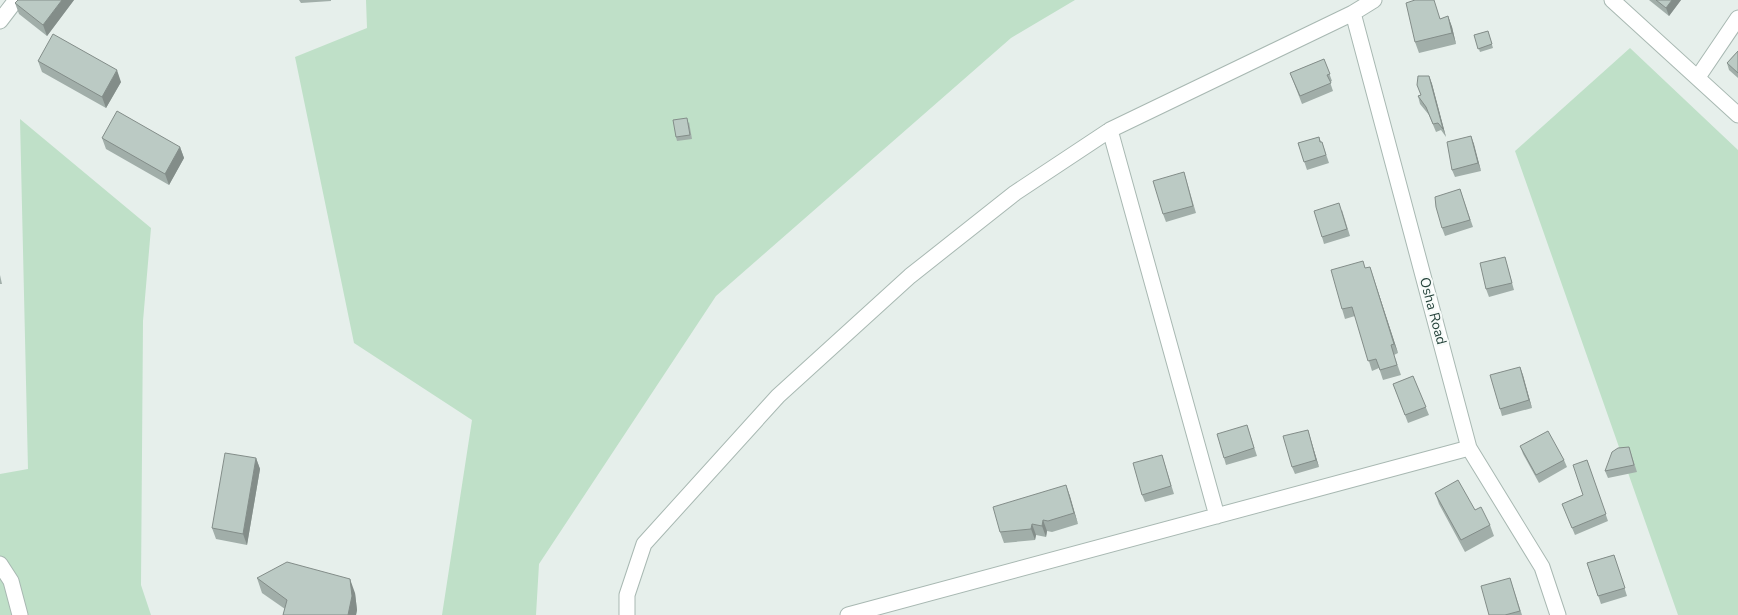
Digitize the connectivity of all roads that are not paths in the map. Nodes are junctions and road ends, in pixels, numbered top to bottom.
1 (16, 0) edge
2 (1374, 0) edge
3 (1612, 0) edge
4 (1353, 13) junction
5 (1738, 18) edge
6 (0, 21) edge
7 (1698, 77) junction
8 (1738, 115) edge
9 (1110, 130) junction
10 (1469, 448) junction
11 (1217, 516) junction
12 (0, 564) edge
13 (20, 615) edge
14 (627, 615) edge
15 (848, 615) edge
16 (1558, 615) edge

1 - 6 street
2 - 4 street
3 - 7 street
4 - 9 street
4 - 10 street, Osha Road
5 - 7 street
7 - 8 street
9 - 11 street
9 - 14 street
10 - 11 street
10 - 16 street, Osha Road
11 - 15 street
12 - 13 street

